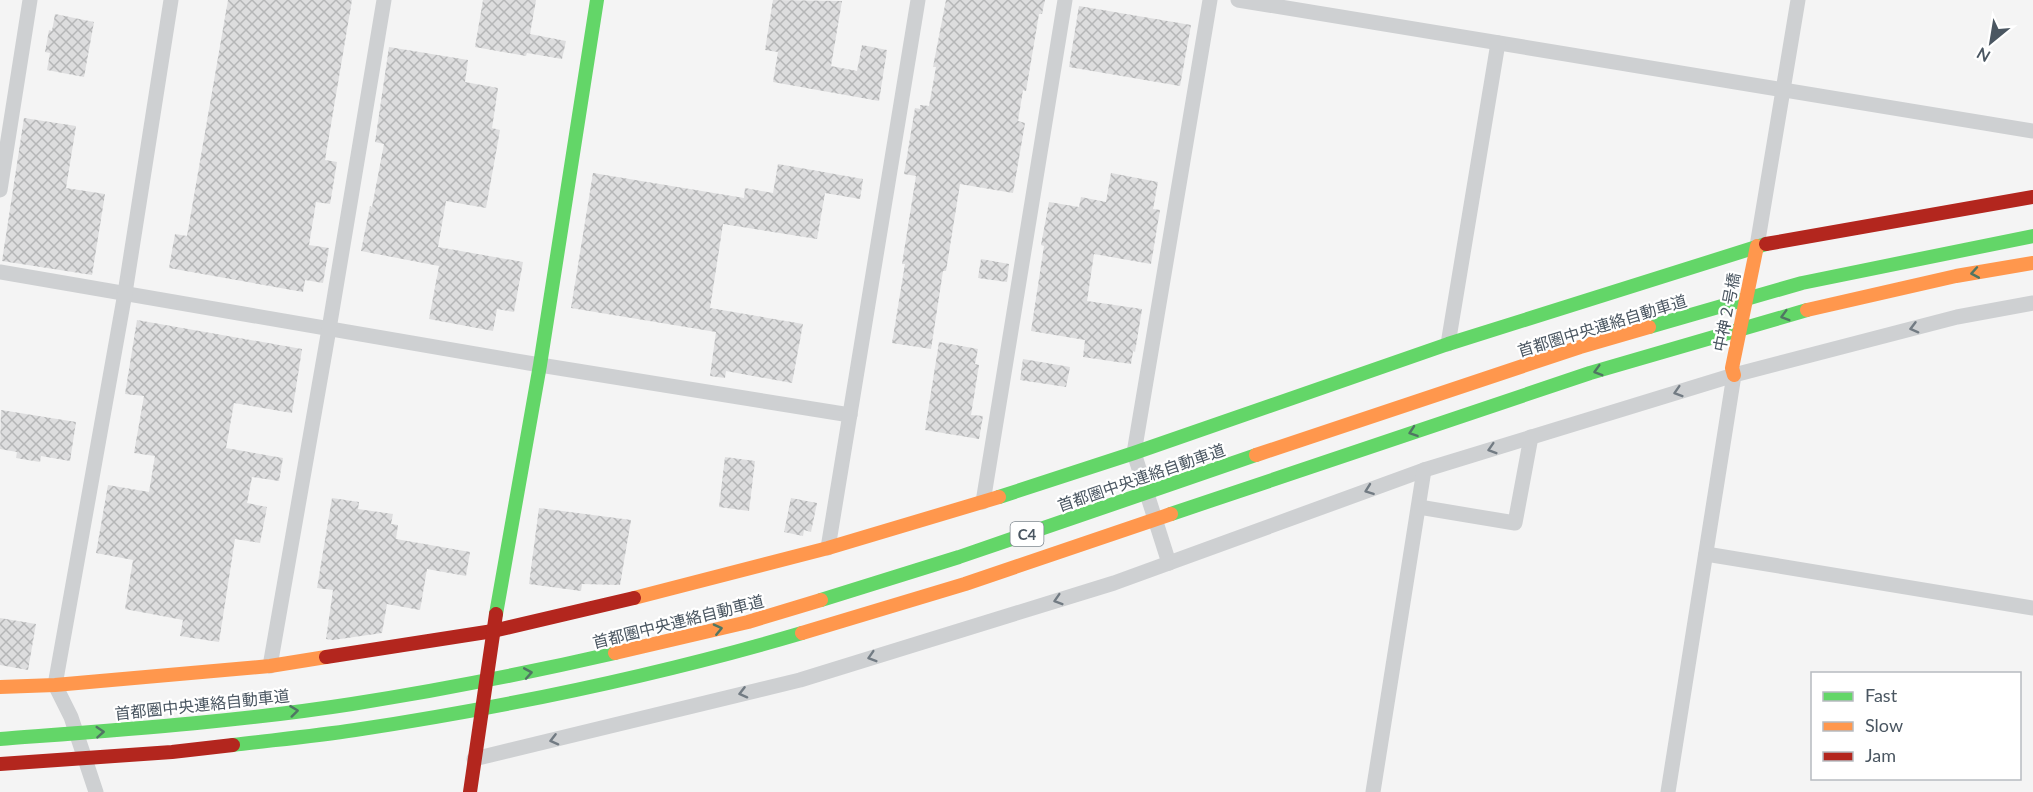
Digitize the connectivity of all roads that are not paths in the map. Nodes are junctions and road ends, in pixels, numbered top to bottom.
1 (30, 0) edge
2 (171, 0) edge
3 (384, 0) edge
4 (597, 0) edge
5 (918, 0) edge
6 (1065, 0) edge
7 (1209, 0) edge
8 (1238, 0) edge
9 (1798, 0) edge
10 (1498, 43) junction
11 (1782, 89) junction
12 (2033, 131) edge
13 (0, 189) edge
14 (2033, 196) edge
15 (2033, 236) edge
16 (1757, 246) junction
17 (2033, 263) edge
18 (0, 272) edge
19 (124, 293) junction
20 (2033, 303) edge
21 (329, 329) junction
22 (1448, 345) junction
23 (540, 364) junction
24 (1733, 371) junction
25 (849, 415) junction
26 (1531, 437) junction
27 (1134, 453) junction
28 (1424, 470) junction
29 (983, 502) junction
30 (1419, 507) junction
31 (828, 548) junction
32 (1706, 554) junction
33 (1169, 562) junction
34 (2033, 608) edge
35 (493, 631) junction
36 (270, 666) junction
37 (55, 685) junction
38 (0, 687) edge
39 (0, 739) edge
40 (475, 753) junction
41 (0, 764) edge
42 (96, 792) edge
43 (470, 792) edge
44 (1373, 792) edge
45 (1668, 792) edge

1 - 13 street
2 - 19 street
3 - 21 street
4 - 23 main road
5 - 25 street
6 - 29 street
7 - 27 street
8 - 10 street
9 - 11 street
10 - 11 street
10 - 22 street
11 - 12 street
11 - 16 street
14 - 16 main road
39 -> 15 main road, 首都圏中央連絡自動車道 / C4
16 - 22 main road
16 - 24 main road, 中神２号橋
17 -> 41 main road, C4
18 - 19 street
19 - 21 street
19 - 37 street
20 -> 24 street
21 - 23 street
21 - 36 street
22 - 27 main road
23 - 25 street
23 - 35 main road
24 -> 26 street
24 - 32 street
25 - 31 street
26 -> 28 street
26 - 30 street
27 - 29 main road
27 - 33 street
28 - 30 street
28 -> 33 street
29 - 31 main road
30 - 44 street
31 - 35 main road
32 - 34 street
32 - 45 street
33 -> 40 street
35 - 36 main road
35 - 40 main road
36 - 37 main road
37 - 38 main road
37 - 42 street
40 - 43 main road

